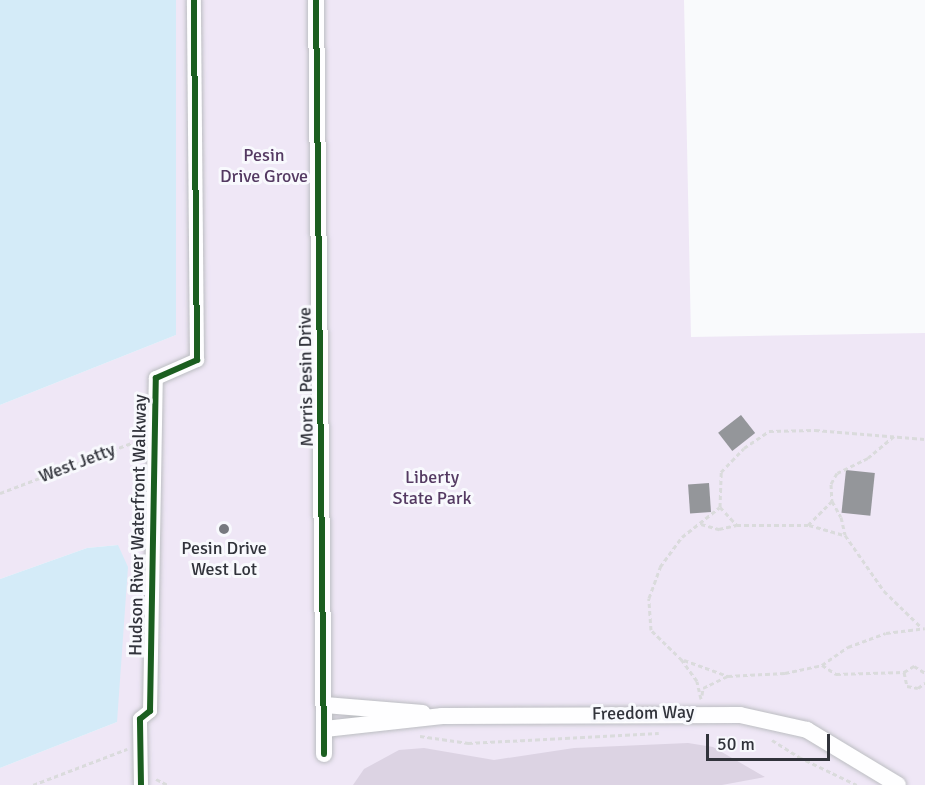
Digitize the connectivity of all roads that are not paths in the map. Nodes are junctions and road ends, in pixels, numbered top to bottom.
1 (194, 0) edge
2 (316, 0) edge
3 (325, 705) junction
4 (442, 716) junction
5 (325, 729) junction
6 (324, 754) dead end
7 (141, 785) edge
8 (898, 785) edge

1 - 7 street, Hudson River Waterfront Walkway
2 - 3 street, Morris Pesin Drive
3 - 4 street, Freedom Way
3 - 5 street, Morris Pesin Drive
4 - 5 street, Freedom Way
4 - 8 street, Freedom Way
5 - 6 street, Morris Pesin Drive

